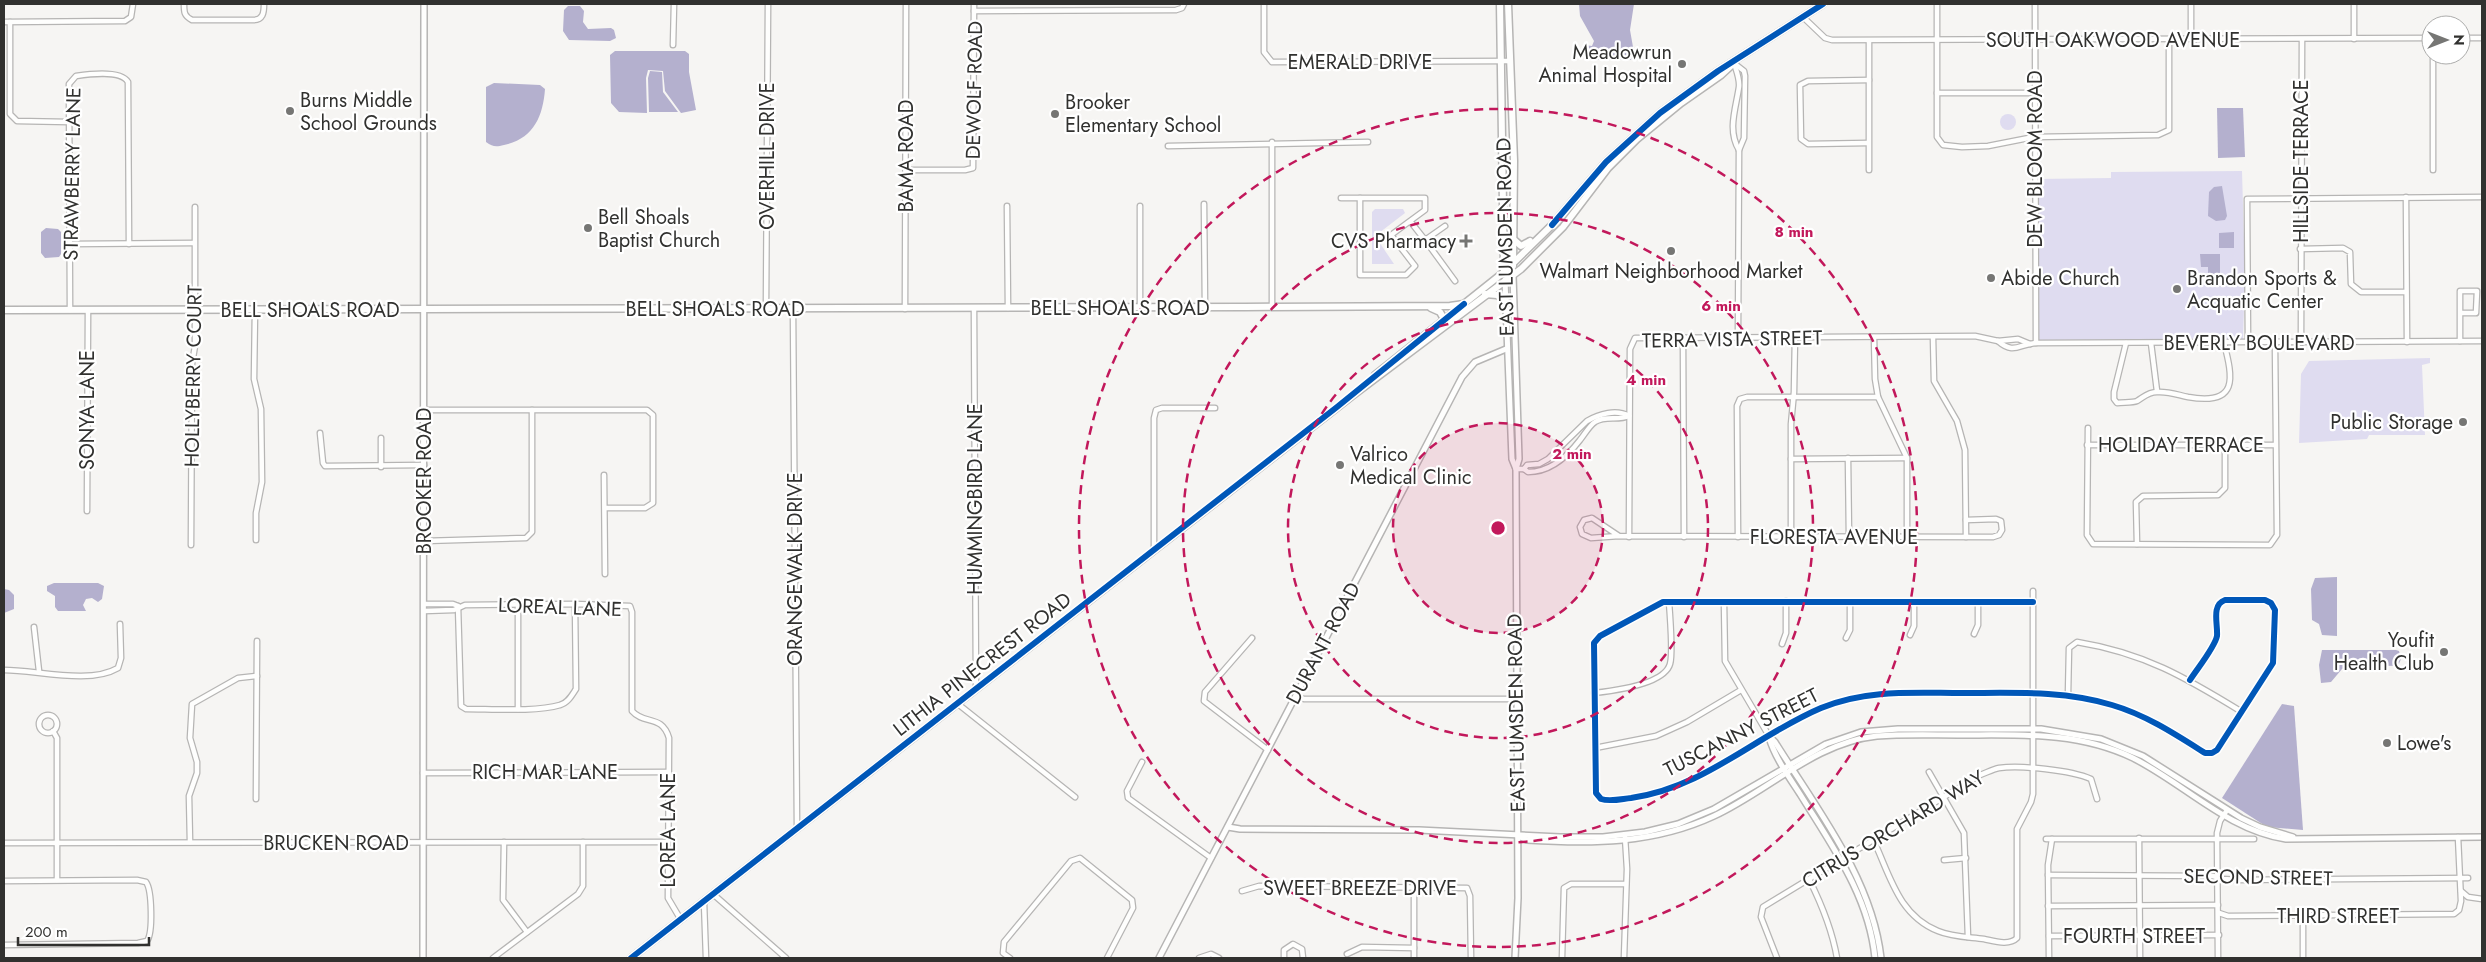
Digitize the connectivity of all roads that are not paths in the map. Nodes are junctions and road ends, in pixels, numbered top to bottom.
1 (133, 4) edge
2 (184, 4) edge
3 (264, 4) edge
4 (424, 4) edge
5 (674, 4) edge
6 (768, 4) edge
7 (906, 4) edge
8 (974, 4) edge
9 (1184, 4) edge
10 (1264, 4) edge
11 (1500, 4) edge
12 (1508, 4) edge
13 (1823, 4) edge
14 (1937, 4) edge
15 (2035, 4) edge
16 (2191, 4) edge
17 (2354, 4) edge
18 (974, 11) junction
19 (1803, 17) junction
20 (4, 22) edge
21 (10, 22) junction
22 (2421, 38) edge
23 (2354, 39) junction
24 (2035, 40) junction
25 (2169, 40) junction
26 (2194, 40) junction
27 (2302, 40) junction
28 (1869, 41) junction
29 (1937, 41) junction
30 (674, 45) dead end
31 (1505, 61) junction
32 (1734, 63) junction
33 (2433, 65) edge
34 (1869, 80) junction
35 (1937, 93) junction
36 (2035, 93) junction
37 (1685, 94) junction
38 (1680, 103) junction
39 (69, 122) junction
40 (1503, 122) junction
41 (2034, 137) junction
42 (1272, 142) junction
43 (1368, 142) dead end
44 (1868, 143) junction
45 (1168, 146) dead end
46 (1739, 150) junction
47 (1514, 167) junction
48 (906, 170) junction
49 (1869, 170) dead end
50 (2433, 170) dead end
51 (2406, 197) junction
52 (1341, 198) dead end
53 (1360, 198) junction
54 (2482, 198) edge
55 (2300, 199) junction
56 (1204, 204) dead end
57 (1007, 206) dead end
58 (1140, 206) dead end
59 (194, 207) dead end
60 (1410, 221) junction
61 (1552, 225) junction
62 (1445, 226) dead end
63 (1513, 239) junction
64 (1425, 240) junction
65 (194, 243) junction
66 (70, 244) junction
67 (130, 244) junction
68 (2300, 249) junction
69 (1503, 258) junction
70 (1512, 263) junction
71 (1504, 272) junction
72 (1513, 275) junction
73 (1505, 279) junction
74 (1455, 281) dead end
75 (1493, 281) junction
76 (2406, 292) junction
77 (1485, 294) junction
78 (1506, 301) junction
79 (1464, 304) junction
80 (1426, 306) junction
81 (1272, 307) junction
82 (974, 308) junction
83 (1008, 308) junction
84 (1140, 308) junction
85 (1205, 308) junction
86 (766, 309) junction
87 (793, 309) junction
88 (906, 309) junction
89 (4, 310) edge
90 (70, 310) junction
91 (88, 310) junction
92 (196, 310) junction
93 (255, 310) junction
94 (424, 310) junction
95 (2460, 313) junction
96 (1444, 319) junction
97 (1683, 337) junction
98 (1738, 337) junction
99 (1795, 337) junction
100 (1874, 337) junction
101 (1933, 337) junction
102 (1998, 341) junction
103 (2460, 341) junction
104 (2482, 341) edge
105 (2407, 342) junction
106 (2126, 343) junction
107 (2152, 343) junction
108 (2224, 343) junction
109 (2248, 343) junction
110 (2301, 343) junction
111 (2033, 344) junction
112 (2275, 344) junction
113 (1506, 349) junction
114 (2157, 392) junction
115 (1352, 396) junction
116 (1794, 397) junction
117 (1878, 397) junction
118 (1215, 408) dead end
119 (424, 410) junction
120 (532, 410) junction
121 (1629, 416) junction
122 (2088, 428) dead end
123 (320, 433) dead end
124 (381, 438) dead end
125 (2225, 444) junction
126 (2087, 445) junction
127 (2274, 445) junction
128 (1848, 458) junction
129 (1907, 458) junction
130 (1791, 459) junction
131 (424, 465) junction
132 (381, 467) junction
133 (1516, 468) junction
134 (1524, 469) junction
135 (604, 475) dead end
136 (605, 508) junction
137 (87, 511) dead end
138 (1966, 520) junction
139 (1619, 536) junction
140 (1791, 536) junction
141 (1966, 536) junction
142 (1630, 537) junction
143 (1684, 537) junction
144 (1738, 537) junction
145 (1849, 537) junction
146 (1907, 537) junction
147 (256, 540) dead end
148 (424, 541) junction
149 (191, 544) dead end
150 (2137, 544) junction
151 (1154, 550) junction
152 (605, 574) dead end
153 (2033, 592) dead end
154 (1786, 601) junction
155 (1669, 602) junction
156 (1724, 602) junction
157 (1850, 602) junction
158 (1914, 602) junction
159 (1978, 602) junction
160 (2033, 602) junction
161 (424, 604) junction
162 (442, 604) junction
163 (518, 604) junction
164 (575, 604) junction
165 (458, 606) junction
166 (442, 610) junction
167 (424, 611) junction
168 (120, 624) dead end
169 (34, 627) dead end
170 (1910, 634) dead end
171 (1974, 634) dead end
172 (1252, 638) dead end
173 (1846, 638) dead end
174 (257, 641) dead end
175 (1782, 644) dead end
176 (4, 670) edge
177 (39, 672) junction
178 (256, 676) junction
179 (2190, 680) junction
180 (976, 689) junction
181 (1741, 690) junction
182 (1594, 693) junction
183 (2033, 693) junction
184 (2068, 695) junction
185 (1296, 696) junction
186 (1517, 699) junction
187 (958, 704) junction
188 (518, 710) junction
189 (2242, 712) junction
190 (53, 731) junction
191 (2033, 732) junction
192 (1769, 736) junction
193 (669, 738) joint
194 (1595, 748) junction
195 (1268, 750) junction
196 (1142, 762) dead end
197 (2033, 769) junction
198 (1789, 770) junction
199 (667, 772) junction
200 (1929, 772) dead end
201 (423, 773) junction
202 (1943, 796) junction
203 (1075, 797) dead end
204 (256, 799) dead end
205 (2097, 799) dead end
206 (2227, 810) junction
207 (2223, 815) junction
208 (1228, 827) junction
209 (796, 829) junction
210 (1517, 836) junction
211 (2293, 837) junction
212 (2458, 837) junction
213 (2482, 837) edge
214 (1625, 838) junction
215 (2139, 838) junction
216 (1873, 839) junction
217 (2217, 839) junction
218 (2254, 839) dead end
219 (58, 842) junction
220 (190, 842) junction
221 (504, 842) junction
222 (584, 842) junction
223 (668, 842) junction
224 (4, 843) edge
225 (423, 843) junction
226 (1843, 857) junction
227 (1211, 858) junction
228 (1966, 858) junction
229 (1944, 860) dead end
230 (2048, 876) junction
231 (2139, 876) junction
232 (2218, 877) junction
233 (2461, 878) junction
234 (2468, 878) dead end
235 (1808, 879) junction
236 (56, 880) junction
237 (4, 881) edge
238 (1626, 884) junction
239 (1414, 888) junction
240 (1242, 891) dead end
241 (2461, 891) junction
242 (713, 894) junction
243 (2482, 899) edge
244 (704, 902) junction
245 (2048, 906) junction
246 (2139, 906) junction
247 (2218, 906) junction
248 (2219, 913) junction
249 (681, 920) junction
250 (2303, 925) dead end
251 (527, 932) junction
252 (2049, 936) junction
253 (2140, 936) junction
254 (2219, 936) junction
255 (1968, 937) junction
256 (4, 945) edge
257 (1414, 948) junction
258 (1347, 954) dead end
259 (423, 958) edge
260 (493, 958) edge
261 (632, 958) edge
262 (706, 958) edge
263 (786, 958) edge
264 (1010, 958) edge
265 (1107, 958) edge
266 (1159, 958) edge
267 (1199, 958) edge
268 (1219, 958) edge
269 (1284, 958) edge
270 (1303, 958) edge
271 (1414, 958) edge
272 (1470, 958) edge
273 (1516, 958) edge
274 (1562, 958) edge
275 (1624, 958) edge
276 (1777, 958) edge
277 (1837, 958) edge
278 (1875, 958) edge
279 (1881, 958) edge
280 (2049, 958) edge
281 (2140, 958) edge
282 (2218, 958) edge
283 (2304, 958) edge

1 - 21 street
2 - 3 street
4 - 94 street, BROOKER ROAD
5 - 30 street
6 - 86 street, OVERHILL DRIVE
7 - 48 street, BAMA ROAD
8 - 18 street, DEWOLF ROAD
9 - 18 street
10 - 31 street, EMERALD DRIVE
11 - 31 main road, EAST LUMSDEN ROAD
12 - 31 main road, EAST LUMSDEN ROAD
13 - 19 main road, LITHIA PINECREST ROAD
14 - 29 street
15 - 24 street, DEW BLOOM ROAD
16 - 26 street
17 - 23 street
18 - 48 street, DEWOLF ROAD
19 - 28 street, SOUTH OAKWOOD AVENUE
19 - 32 main road, LITHIA PINECREST ROAD
20 - 21 street
21 - 39 street
22 - 23 street, SOUTH OAKWOOD AVENUE
23 - 27 street, SOUTH OAKWOOD AVENUE
24 - 25 street, SOUTH OAKWOOD AVENUE
24 - 29 street, SOUTH OAKWOOD AVENUE
24 - 36 street, DEW BLOOM ROAD
25 - 26 street, SOUTH OAKWOOD AVENUE
25 - 41 street
26 - 27 street, SOUTH OAKWOOD AVENUE
27 - 55 street, HILLSIDE TERRACE
28 - 29 street, SOUTH OAKWOOD AVENUE
28 - 34 street
29 - 35 street
31 - 40 main road, EAST LUMSDEN ROAD
31 - 47 main road, EAST LUMSDEN ROAD
32 - 37 main road, LITHIA PINECREST ROAD
32 - 38 main road, LITHIA PINECREST ROAD
32 - 46 street
32 - 46 street
33 - 50 street
34 - 44 street
34 - 44 street
35 - 36 street
35 - 41 street
36 - 41 street, DEW BLOOM ROAD
37 - 38 main road
37 - 61 main road, LITHIA PINECREST ROAD
38 - 72 main road, LITHIA PINECREST ROAD
39 - 66 street, STRAWBERRY LANE
39 - 67 street, STRAWBERRY LANE
40 - 47 main road
40 - 69 main road, EAST LUMSDEN ROAD
41 - 111 street, DEW BLOOM ROAD
42 - 43 street
42 - 45 street
42 - 81 street
44 - 49 street
46 - 98 street
47 - 63 main road, EAST LUMSDEN ROAD
48 - 88 street, BAMA ROAD
51 - 54 street
51 - 55 street
51 - 76 street
52 - 53 street
53 - 60 street
53 - 60 street
55 - 68 street, HILLSIDE TERRACE
55 - 109 street
56 - 85 street
57 - 83 street
58 - 84 street
59 - 65 street, HOLLYBERRY COURT
60 - 64 street
61 - 63 main road
61 - 70 main road, LITHIA PINECREST ROAD
62 - 64 street
63 - 70 main road, EAST LUMSDEN ROAD
64 - 74 street
65 - 67 street
65 - 92 street, HOLLYBERRY COURT
66 - 67 street
66 - 90 street, STRAWBERRY LANE
68 - 76 street
68 - 110 street, HILLSIDE TERRACE
69 - 71 main road, EAST LUMSDEN ROAD
69 - 75 main road
70 - 71 main road, LITHIA PINECREST ROAD
70 - 72 main road, EAST LUMSDEN ROAD
71 - 73 main road, EAST LUMSDEN ROAD
71 - 75 main road, LITHIA PINECREST ROAD
72 - 73 main road, LITHIA PINECREST ROAD
72 - 133 street, EAST LUMSDEN ROAD
73 - 77 main road, LITHIA PINECREST ROAD
73 - 78 street, EAST LUMSDEN ROAD
75 - 79 main road, LITHIA PINECREST ROAD
76 - 105 street
77 - 78 main road
77 - 115 main road, LITHIA PINECREST ROAD
78 - 113 street, EAST LUMSDEN ROAD
79 - 80 main road, BELL SHOALS ROAD
79 - 96 main road, LITHIA PINECREST ROAD
80 - 81 main road, BELL SHOALS ROAD
80 - 96 main road
81 - 85 main road, BELL SHOALS ROAD
82 - 83 main road, BELL SHOALS ROAD
82 - 88 main road, BELL SHOALS ROAD
82 - 180 street, HUMMINGBIRD LANE
83 - 84 main road, BELL SHOALS ROAD
84 - 85 main road, BELL SHOALS ROAD
86 - 87 main road, BELL SHOALS ROAD
86 - 94 main road, BELL SHOALS ROAD
87 - 88 main road, BELL SHOALS ROAD
87 - 209 street, ORANGEWALK DRIVE
89 - 90 main road, BELL SHOALS ROAD
90 - 91 main road, BELL SHOALS ROAD
91 - 92 main road, BELL SHOALS ROAD
91 - 137 street, SONYA LANE
92 - 93 main road, BELL SHOALS ROAD
92 - 149 street, HOLLYBERRY COURT
93 - 94 main road, BELL SHOALS ROAD
93 - 147 street
94 - 119 street, BROOKER ROAD
95 - 95 street
95 - 103 street
96 - 115 main road, LITHIA PINECREST ROAD
97 - 98 street, TERRA VISTA STREET
97 - 121 street, TERRA VISTA STREET
97 - 143 street
98 - 99 street, TERRA VISTA STREET
99 - 100 street, TERRA VISTA STREET
99 - 116 street
100 - 101 street, TERRA VISTA STREET
100 - 117 street
101 - 102 street, TERRA VISTA STREET
101 - 138 street
102 - 111 street, TERRA VISTA STREET
102 - 111 street, TERRA VISTA STREET
103 - 104 street, BEVERLY BOULEVARD
103 - 105 street, BEVERLY BOULEVARD
105 - 110 street, BEVERLY BOULEVARD
106 - 107 street, BEVERLY BOULEVARD
106 - 111 street, BEVERLY BOULEVARD
106 - 114 street
107 - 108 street, BEVERLY BOULEVARD
107 - 114 street
108 - 109 street, BEVERLY BOULEVARD
108 - 114 street
109 - 112 street, BEVERLY BOULEVARD
110 - 112 street, BEVERLY BOULEVARD
112 - 127 street
113 - 133 street, EAST LUMSDEN ROAD
113 - 185 street, DURANT ROAD
115 - 151 main road, LITHIA PINECREST ROAD
116 - 117 street
116 - 130 street
116 - 144 street
117 - 129 street
118 - 151 street
119 - 120 street
119 - 131 street, BROOKER ROAD
120 - 136 street
120 - 148 street
121 - 134 street
121 - 134 street
121 - 142 street, TERRA VISTA STREET
122 - 126 street
123 - 132 street
124 - 132 street
125 - 126 street, HOLIDAY TERRACE
125 - 127 street, HOLIDAY TERRACE
125 - 150 street
126 - 150 street
127 - 150 street
128 - 129 street
128 - 130 street
128 - 145 street
129 - 146 street
130 - 140 street
131 - 132 street
131 - 148 street, BROOKER ROAD
133 - 134 street
133 - 186 street, EAST LUMSDEN ROAD
135 - 136 street
136 - 152 street
138 - 141 street
138 - 141 street, FLORESTA AVENUE
139 - 139 street, FLORESTA AVENUE
139 - 142 street, FLORESTA AVENUE
140 - 144 street, FLORESTA AVENUE
140 - 145 street, FLORESTA AVENUE
141 - 146 street, FLORESTA AVENUE
142 - 143 street, FLORESTA AVENUE
143 - 144 street, FLORESTA AVENUE
145 - 146 street, FLORESTA AVENUE
148 - 161 street, BROOKER ROAD
151 - 180 main road, LITHIA PINECREST ROAD
153 - 160 street
154 - 156 street, TUSCANNY STREET
154 - 157 street, TUSCANNY STREET
154 - 175 street
155 - 156 street, TUSCANNY STREET
155 - 182 street, TUSCANNY STREET
155 - 182 street
156 - 181 street
157 - 158 street, TUSCANNY STREET
157 - 173 street
158 - 159 street, TUSCANNY STREET
158 - 170 street
159 - 160 street, TUSCANNY STREET
159 - 171 street
160 - 183 street
161 - 162 street, LOREAL LANE
161 - 167 street, BROOKER ROAD
162 - 165 street, LOREAL LANE
162 - 166 street
163 - 164 street, LOREAL LANE
163 - 165 street, LOREAL LANE
163 - 188 street
164 - 188 street
164 - 193 street, LOREAL LANE
165 - 166 street, LOREAL LANE
165 - 188 street
166 - 167 street, LOREAL LANE
167 - 201 street, BROOKER ROAD
168 - 177 street
169 - 177 street
172 - 195 street
174 - 178 street
176 - 177 street
178 - 204 street
178 - 220 street
179 - 184 street
179 - 189 street
179 - 189 street, TUSCANNY STREET
180 - 187 main road, LITHIA PINECREST ROAD
181 - 192 street
181 - 194 street
182 - 194 street, TUSCANNY STREET
183 - 184 street, TUSCANNY STREET
183 - 191 street
183 - 192 street, TUSCANNY STREET
184 - 189 street, TUSCANNY STREET
185 - 186 street
185 - 195 street, DURANT ROAD
186 - 210 street, EAST LUMSDEN ROAD
187 - 203 street
187 - 209 main road, LITHIA PINECREST ROAD
190 - 190 street
190 - 219 street
191 - 197 street
191 - 198 street
191 - 206 street
191 - 207 street
192 - 194 street, TUSCANNY STREET
192 - 198 street
193 - 199 street, LOREA LANE
195 - 208 street, DURANT ROAD
196 - 227 street
197 - 202 street, CITRUS ORCHARD WAY
197 - 205 street, CITRUS ORCHARD WAY
197 - 255 street
198 - 214 street
198 - 226 street
199 - 201 street, RICH MAR LANE
199 - 223 street, LOREA LANE
200 - 202 street
201 - 225 street, BROOKER ROAD
202 - 216 street, CITRUS ORCHARD WAY
202 - 228 street
206 - 207 street
206 - 211 street
207 - 211 street
207 - 217 street
208 - 210 street
208 - 227 street, DURANT ROAD
209 - 242 main road, LITHIA PINECREST ROAD
210 - 214 street
210 - 273 street, EAST LUMSDEN ROAD
211 - 212 street
212 - 213 street
212 - 233 street
214 - 238 street
215 - 217 street
215 - 230 street
215 - 231 street
216 - 226 street, CITRUS ORCHARD WAY
216 - 255 street
217 - 218 street
217 - 232 street
219 - 220 street, BRUCKEN ROAD
219 - 224 street, BRUCKEN ROAD
219 - 236 street
220 - 225 street, BRUCKEN ROAD
221 - 222 street, BRUCKEN ROAD
221 - 225 street, BRUCKEN ROAD
221 - 251 street
222 - 223 street, BRUCKEN ROAD
222 - 251 street
223 - 249 street, LOREA LANE
225 - 259 street, BROOKER ROAD
226 - 235 street, CITRUS ORCHARD WAY
226 - 278 street
226 - 279 street
227 - 266 street, DURANT ROAD
228 - 229 street
228 - 255 street
230 - 231 street, SECOND STREET
230 - 245 street
231 - 232 street, SECOND STREET
231 - 246 street
232 - 233 street, SECOND STREET
232 - 247 street
233 - 234 street, SECOND STREET
233 - 241 street
235 - 276 street, CITRUS ORCHARD WAY
235 - 277 street
236 - 237 street
236 - 256 street
238 - 274 street
238 - 275 street
239 - 240 street, SWEET BREEZE DRIVE
239 - 257 street
239 - 272 street, SWEET BREEZE DRIVE
241 - 243 street
241 - 248 street, THIRD STREET
242 - 244 main road, LITHIA PINECREST ROAD
242 - 263 street
244 - 249 main road, LITHIA PINECREST ROAD
244 - 262 street
245 - 246 street
245 - 252 street
246 - 247 street
246 - 253 street
247 - 248 street
248 - 254 street
249 - 261 main road, LITHIA PINECREST ROAD
250 - 283 street
251 - 260 street
252 - 253 street, FOURTH STREET
252 - 280 street
253 - 254 street, FOURTH STREET
253 - 281 street
254 - 282 street
257 - 258 street
257 - 271 street
264 - 265 street
267 - 268 street
269 - 270 street

